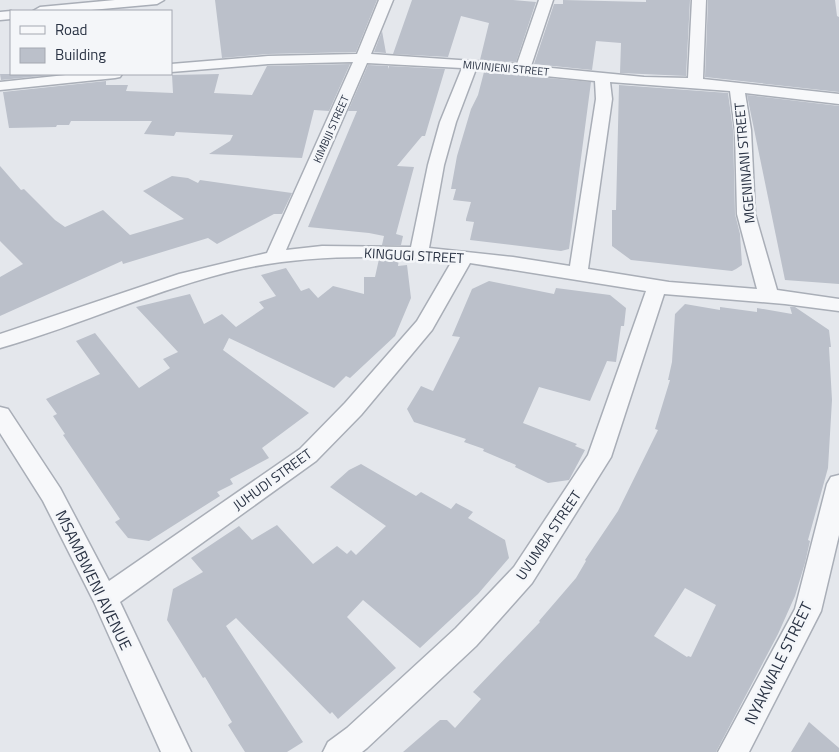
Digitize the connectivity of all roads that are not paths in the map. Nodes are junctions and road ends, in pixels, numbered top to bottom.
1 (157, 0) edge
2 (386, 0) edge
3 (546, 0) edge
4 (699, 0) edge
5 (51, 10) edge
6 (362, 58) junction
7 (471, 64) junction
8 (172, 68) edge
9 (523, 69) junction
10 (105, 75) edge
11 (602, 78) junction
12 (695, 83) junction
13 (0, 86) edge
14 (737, 88) junction
15 (839, 99) edge
16 (419, 253) junction
17 (274, 257) junction
18 (464, 257) junction
19 (578, 272) junction
20 (657, 286) junction
21 (769, 296) junction
22 (839, 305) edge
23 (0, 341) edge
24 (0, 415) edge
25 (839, 484) edge
26 (104, 598) junction
27 (176, 752) edge
28 (338, 752) edge
29 (733, 752) edge

1 - 5 street
2 - 6 street, KIMBIJI STREET
3 - 9 street
4 - 12 street
6 - 7 street, MIVINJENI STREET
6 - 8 street, MIVINJENI STREET
6 - 17 street, KIMBIJI STREET
7 - 9 street, MIVINJENI STREET
7 - 16 street
9 - 11 street, MIVINJENI STREET
10 - 13 street
11 - 12 street, MIVINJENI STREET
11 - 19 street
12 - 14 street, MIVINJENI STREET
14 - 15 street, MIVINJENI STREET
14 - 21 street, MGENINANI STREET
16 - 17 street, KINGUGI STREET
16 - 18 street, KINGUGI STREET
17 - 23 street, KINGUGI STREET
18 - 19 street, KINGUGI STREET
18 - 26 street, JUHUDI STREET
19 - 20 street, KINGUGI STREET
20 - 21 street, KINGUGI STREET
20 - 28 street, UVUMBA STREET
21 - 22 street, KINGUGI STREET
24 - 26 street, MSAMBWENI AVENUE
25 - 29 street, NYAKWALE STREET
26 - 27 street, MSAMBWENI AVENUE

